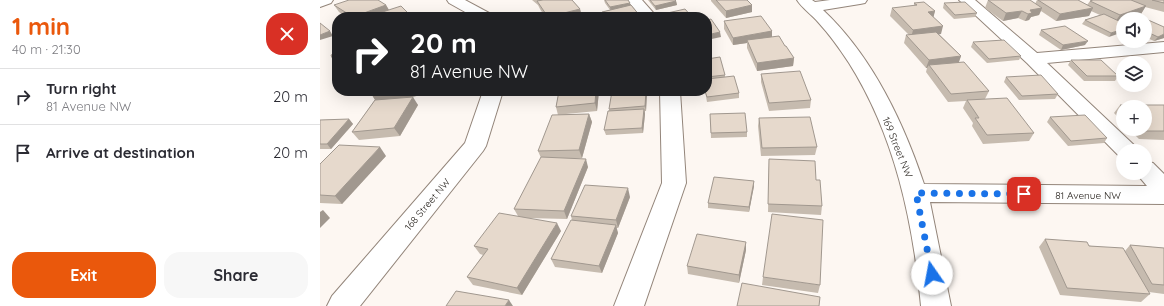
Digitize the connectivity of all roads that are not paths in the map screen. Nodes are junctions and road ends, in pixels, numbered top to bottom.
1 (326, 0) edge
2 (454, 0) edge
3 (634, 0) edge
4 (860, 0) edge
5 (966, 0) edge
6 (320, 3) edge
7 (808, 4) edge
8 (477, 12) edge
9 (644, 12) edge
10 (1164, 48) edge
11 (1033, 59) junction
12 (491, 96) edge
13 (670, 96) edge
14 (1120, 144) edge
15 (1152, 176) edge
16 (1164, 188) edge
17 (916, 193) junction
18 (1164, 195) edge
19 (342, 306) edge
20 (629, 306) edge
21 (936, 306) edge

1 - 6 street
2 - 8 street
3 - 9 street
4 - 7 street
5 - 11 street
7 - 17 street, 169 Street NW
10 - 11 street
11 - 14 street
12 - 19 street, 168 Street NW
13 - 20 street
15 - 16 street
17 - 18 street, 81 Avenue NW
17 - 21 street, 169 Street NW

